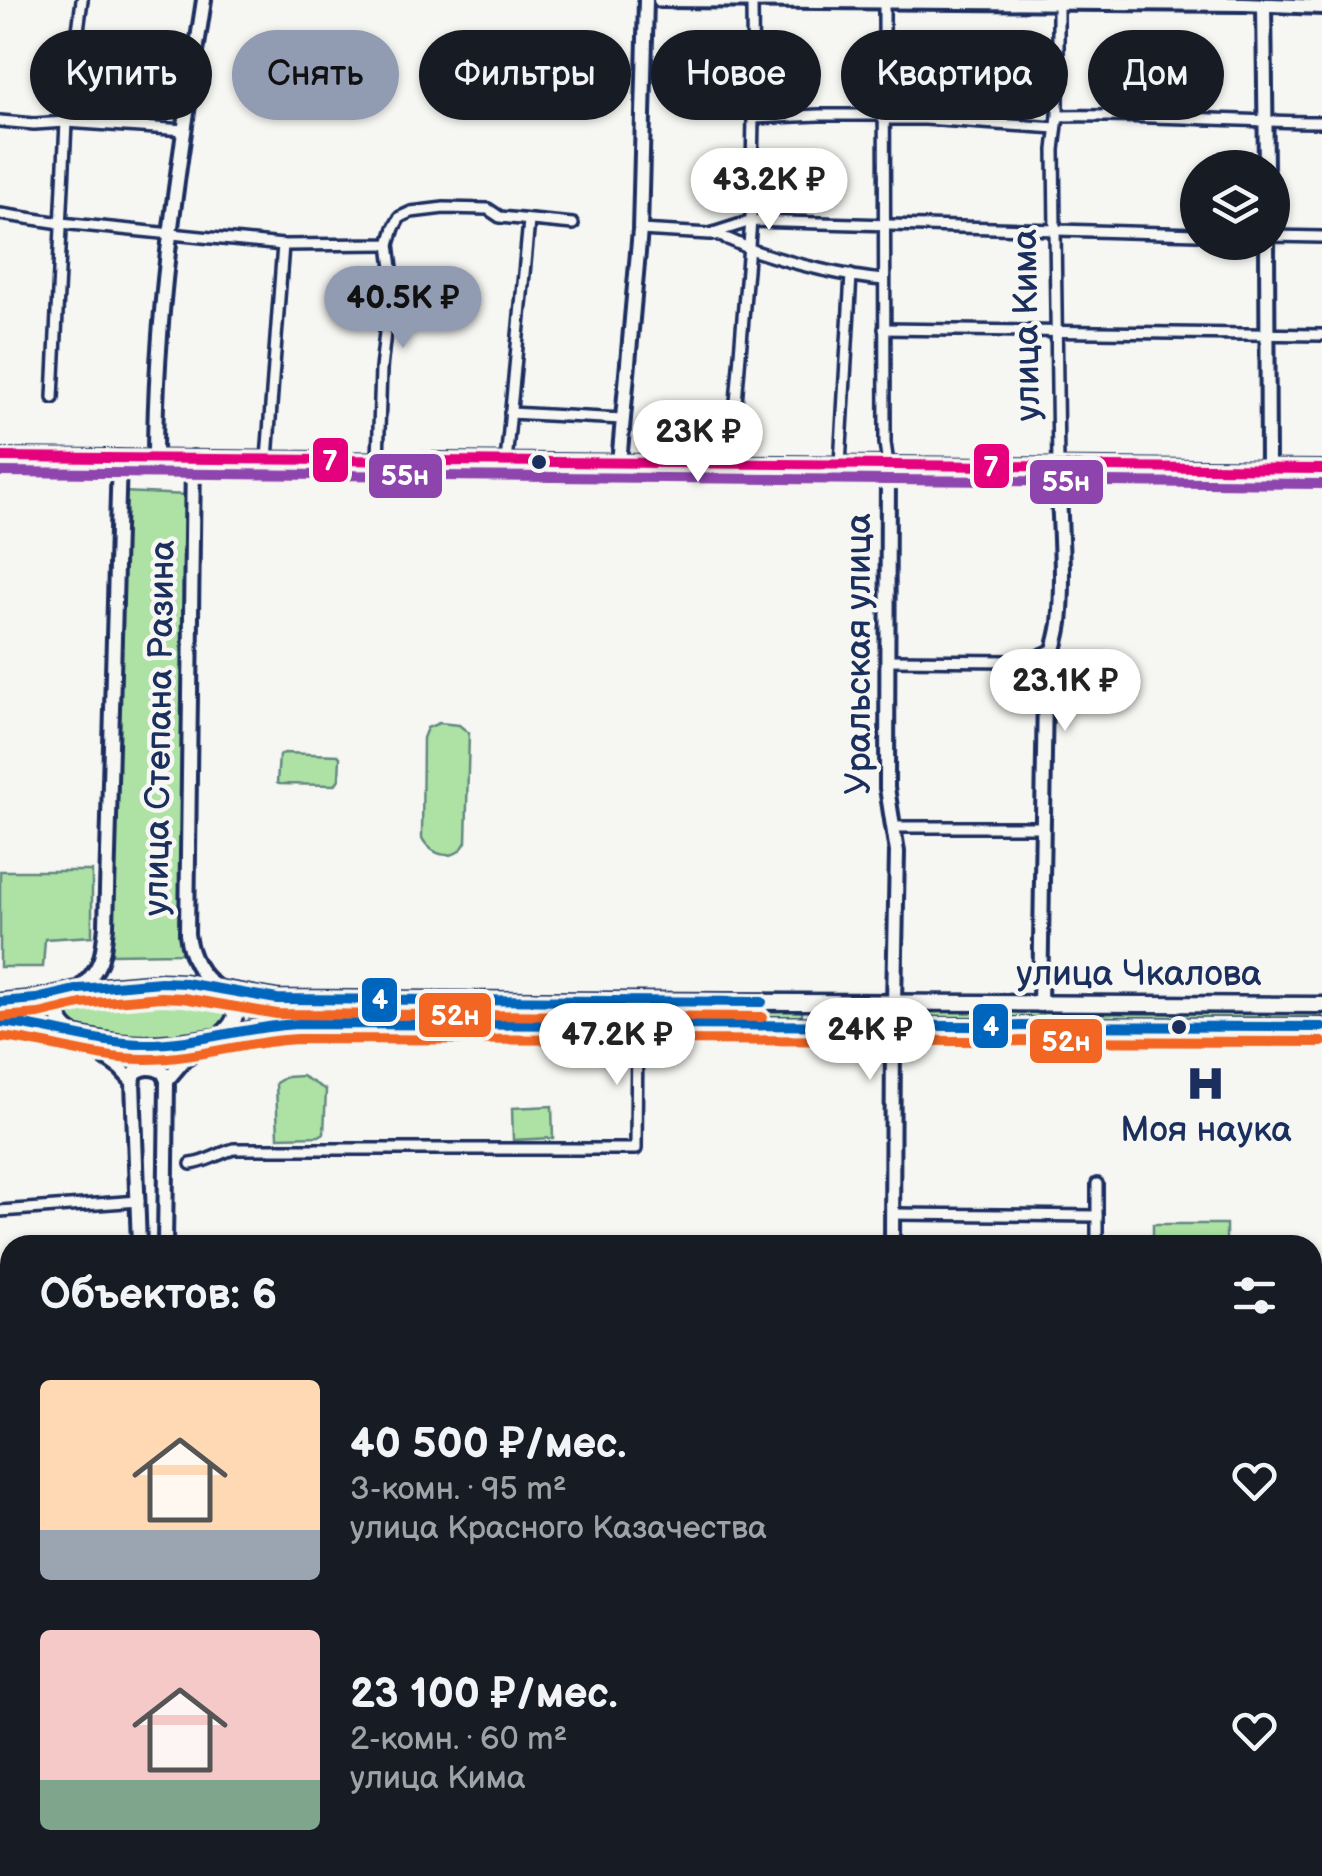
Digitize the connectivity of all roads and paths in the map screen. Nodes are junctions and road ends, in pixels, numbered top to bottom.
1 (82, 0) edge
2 (204, 0) edge
3 (646, 0) edge
4 (660, 0) edge
5 (752, 2) edge
6 (884, 2) edge
7 (1058, 3) junction
8 (1264, 5) junction
9 (1322, 8) edge
10 (752, 30) edge
11 (884, 30) edge
12 (1058, 30) edge
13 (1068, 116) edge
14 (753, 120) edge
15 (884, 120) edge
16 (940, 120) edge
17 (1057, 120) edge
18 (0, 121) edge
19 (66, 122) junction
20 (1265, 122) junction
21 (1322, 122) edge
22 (1056, 128) junction
23 (184, 130) junction
24 (1266, 150) edge
25 (0, 214) edge
26 (530, 220) junction
27 (751, 222) junction
28 (61, 223) junction
29 (573, 224) dead end
30 (884, 226) junction
31 (640, 230) junction
32 (1056, 230) junction
33 (170, 233) junction
34 (1180, 233) edge
35 (710, 234) junction
36 (1290, 236) edge
37 (1322, 237) edge
38 (390, 244) junction
39 (283, 246) junction
40 (749, 248) junction
41 (1267, 260) edge
42 (851, 275) junction
43 (884, 280) junction
44 (884, 329) junction
45 (1056, 332) junction
46 (1268, 334) junction
47 (1322, 334) edge
48 (53, 398) dead end
49 (510, 413) junction
50 (622, 419) junction
51 (0, 457) edge
52 (119, 458) junction
53 (154, 458) junction
54 (193, 458) junction
55 (267, 459) junction
56 (378, 460) junction
57 (506, 462) junction
58 (619, 463) junction
59 (731, 463) junction
60 (840, 464) junction
61 (888, 464) junction
62 (1058, 466) junction
63 (1268, 469) junction
64 (1322, 470) edge
65 (1054, 649) junction
66 (887, 660) junction
67 (1014, 661) junction
68 (1046, 677) junction
69 (1042, 826) junction
70 (894, 828) junction
71 (218, 988) junction
72 (79, 989) junction
73 (0, 1002) edge
74 (808, 1002) junction
75 (894, 1003) junction
76 (1040, 1005) junction
77 (1322, 1005) edge
78 (0, 1022) edge
79 (808, 1025) junction
80 (893, 1025) junction
81 (637, 1027) junction
82 (1322, 1027) edge
83 (73, 1034) junction
84 (219, 1036) junction
85 (167, 1080) junction
86 (133, 1082) junction
87 (191, 1164) dead end
88 (1097, 1184) dead end
89 (139, 1200) junction
90 (0, 1211) edge
91 (892, 1214) junction
92 (1097, 1216) junction
93 (139, 1235) edge
94 (166, 1235) edge
95 (892, 1235) edge
96 (1098, 1235) edge

1 - 19 street
2 - 23 main road
3 - 31 main road
4 - 5 main road
5 - 6 main road
5 - 10 street
6 - 7 main road
6 - 11 street, Уральская улица
7 - 8 main road
7 - 12 street, улица Кима
8 - 9 main road
8 - 20 main road
13 - 20 street
14 - 27 street
15 - 30 street, Уральская улица
16 - 22 street
17 - 22 street, улица Кима
18 - 19 street
19 - 23 street
19 - 28 street
20 - 21 street
20 - 24 main road
22 - 32 street, улица Кима
23 - 33 main road
25 - 28 street
26 - 29 street
26 - 38 street
26 - 49 street
27 - 30 street
27 - 35 street
27 - 40 street
28 - 33 street
28 - 48 street
30 - 32 street
30 - 43 street, Уральская улица
31 - 35 street
31 - 50 main road
32 - 34 street
32 - 45 street, улица Кима
33 - 39 street
33 - 53 main road
35 - 40 street
36 - 37 street
38 - 39 street
38 - 56 street
39 - 55 street
40 - 42 street
40 - 59 street
41 - 46 main road
42 - 43 street
42 - 60 street
43 - 44 street, Уральская улица
44 - 45 street
44 - 61 street, Уральская улица
45 - 46 street
45 - 62 street, улица Кима
46 - 47 street
46 - 63 main road
49 - 50 street
49 - 57 street
50 - 58 main road
51 - 52 main road
52 - 53 main road
52 - 72 main road, улица Степана Разина
53 - 54 main road
54 - 55 main road
54 - 71 main road, улица Степана Разина
55 - 56 main road
56 - 57 main road
57 - 58 main road
58 - 59 main road
59 - 60 main road
60 - 61 main road
61 - 62 main road
61 - 66 main road, Уральская улица
62 - 63 main road
62 - 65 main road, улица Кима
63 - 64 main road
65 - 67 street
65 - 68 main road, улица Кима
66 - 67 street
66 - 70 main road, Уральская улица
67 - 68 street
68 - 69 main road, улица Кима
69 - 70 street
69 - 76 main road, улица Кима
70 - 75 main road, Уральская улица
71 - 72 main road, улица Чкалова
71 - 74 main road, улица Чкалова
71 - 84 main road
72 - 73 main road, улица Чкалова
72 - 83 main road
74 - 75 main road, улица Чкалова
74 - 79 main road
75 - 76 main road, улица Чкалова
75 - 80 main road, Уральская улица
76 - 77 main road, улица Чкалова
78 - 83 main road, улица Чкалова
79 - 80 main road, улица Чкалова
79 - 81 main road, улица Чкалова
80 - 82 main road, улица Чкалова
80 - 91 main road, Уральская улица
81 - 84 main road, улица Чкалова
81 - 87 street
83 - 84 main road, улица Чкалова
83 - 86 main road
84 - 85 main road
85 - 86 main road
85 - 94 main road
86 - 89 main road
88 - 92 street
89 - 90 street
89 - 93 main road
91 - 92 street
91 - 95 main road, Уральская улица
92 - 96 street

